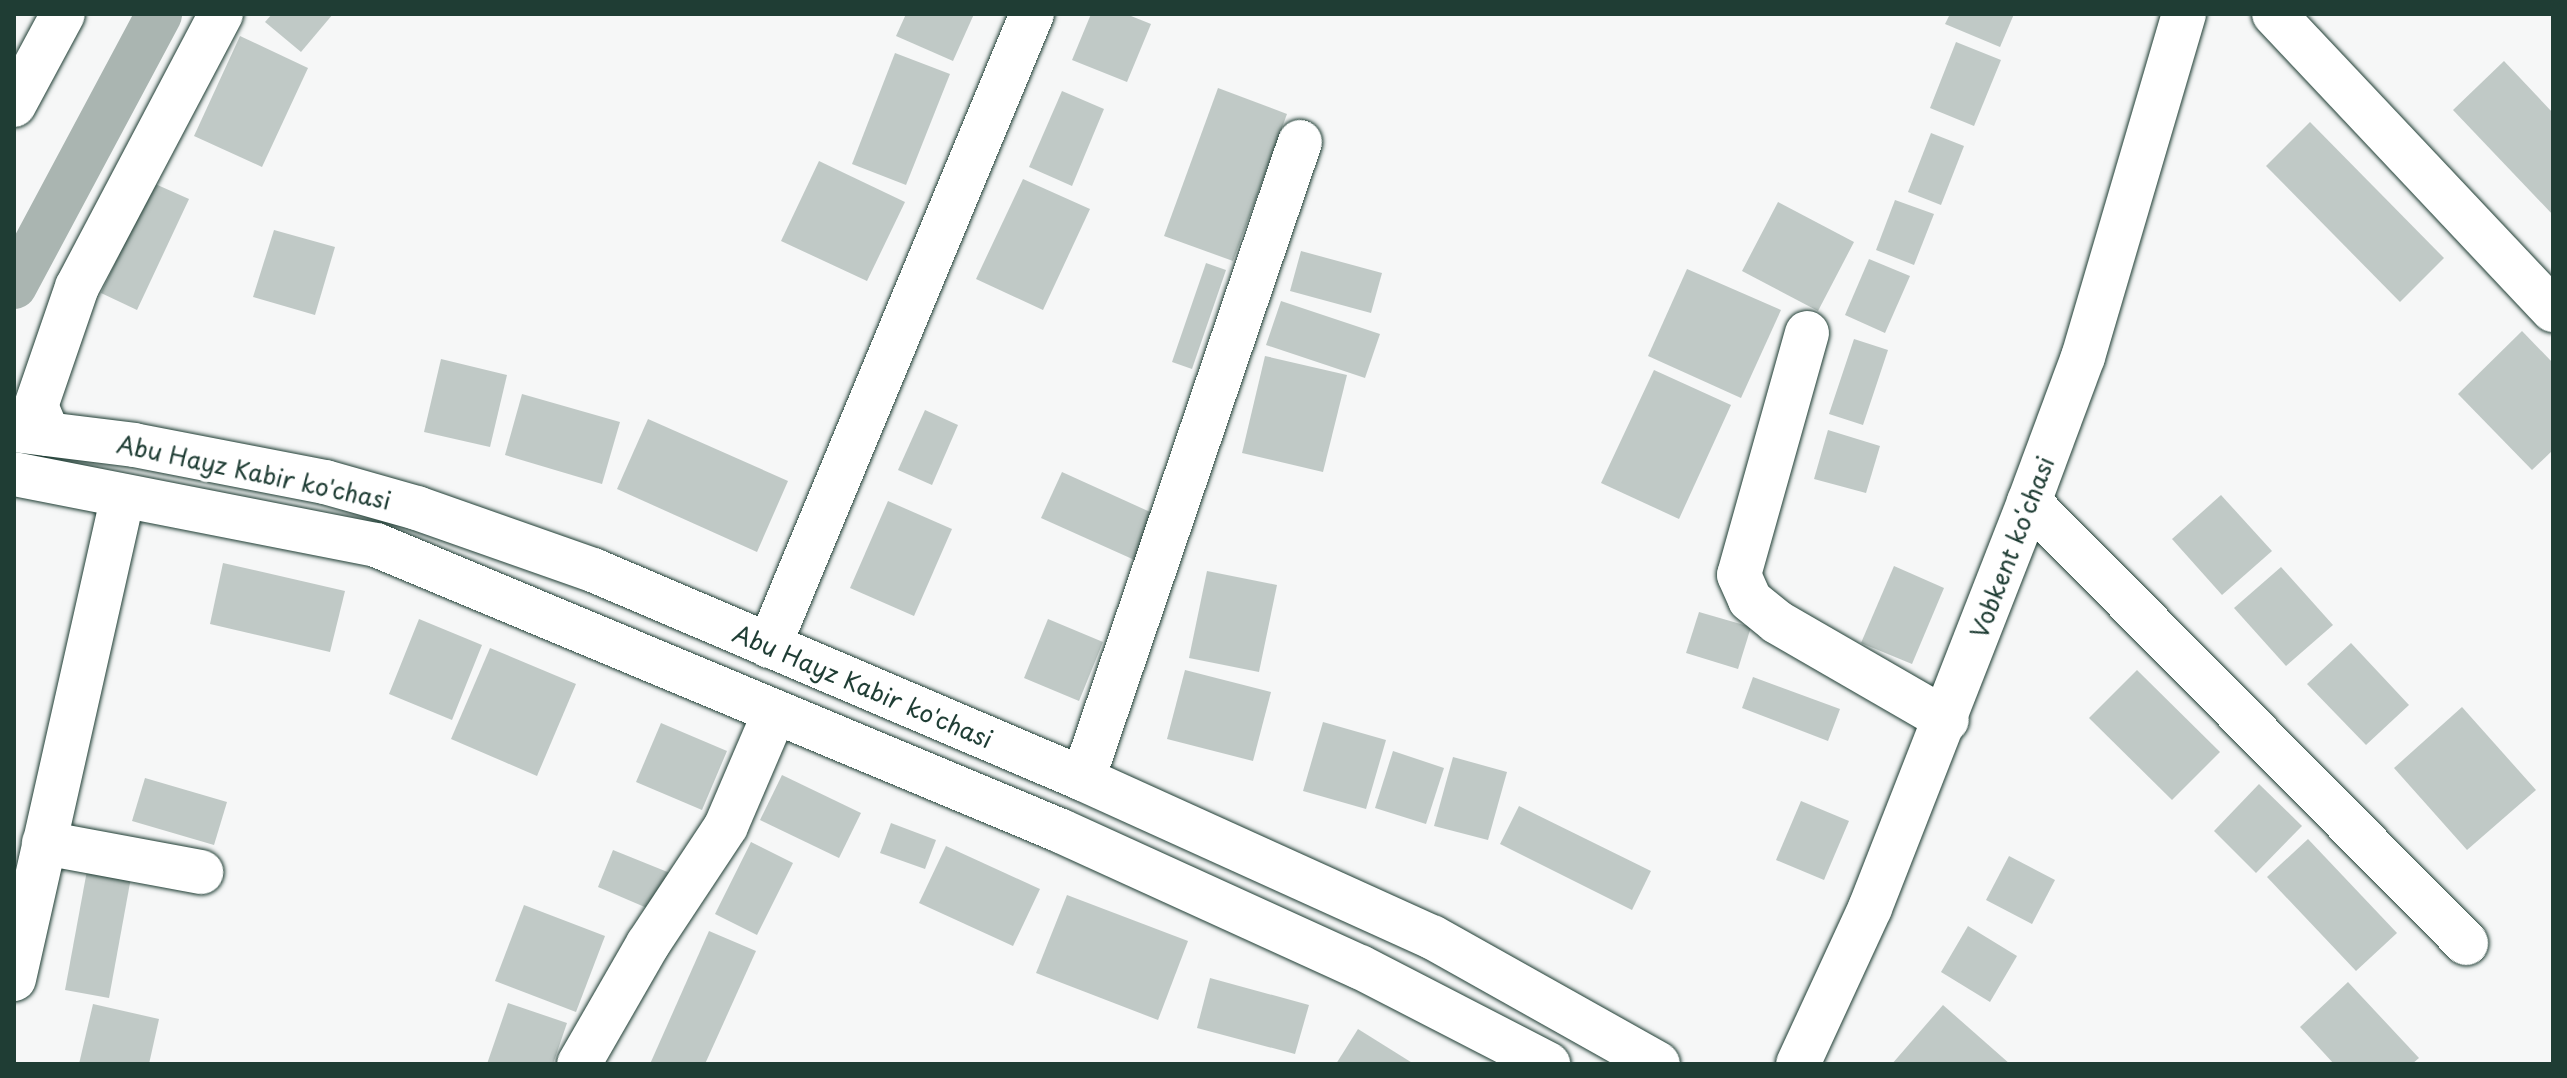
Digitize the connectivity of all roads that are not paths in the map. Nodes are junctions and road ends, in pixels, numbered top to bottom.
1 (63, 14) edge
2 (221, 14) edge
3 (1032, 14) edge
4 (2184, 14) edge
5 (2274, 14) edge
6 (14, 105) edge
7 (1300, 142) dead end
8 (2553, 310) edge
9 (1807, 333) dead end
10 (29, 432) edge
11 (14, 474) edge
12 (123, 497) junction
13 (2029, 502) junction
14 (769, 646) junction
15 (774, 714) junction
16 (1947, 720) junction
17 (1083, 779) junction
18 (44, 843) junction
19 (201, 872) dead end
20 (2466, 943) dead end
21 (14, 979) edge
22 (579, 1064) edge
23 (1548, 1064) edge
24 (1658, 1064) edge
25 (1798, 1064) edge

1 - 6 main road
2 - 10 main road
3 - 14 main road
4 - 13 main road, Vobkent koʻchasi
5 - 8 main road
7 - 17 main road
9 - 16 main road
10 - 14 main road, Abu Hayz Kabir ko'chasi
11 - 12 main road, Abu Hayz Kabir ko'chasi
12 - 15 main road, Abu Hayz Kabir ko'chasi
12 - 18 main road
13 - 16 main road, Vobkent koʻchasi
13 - 20 main road
14 - 17 main road, Abu Hayz Kabir ko'chasi
15 - 22 main road
15 - 23 main road, Abu Hayz Kabir ko'chasi
16 - 25 main road, Vobkent koʻchasi
17 - 24 main road, Abu Hayz Kabir ko'chasi
18 - 19 main road
18 - 21 main road

